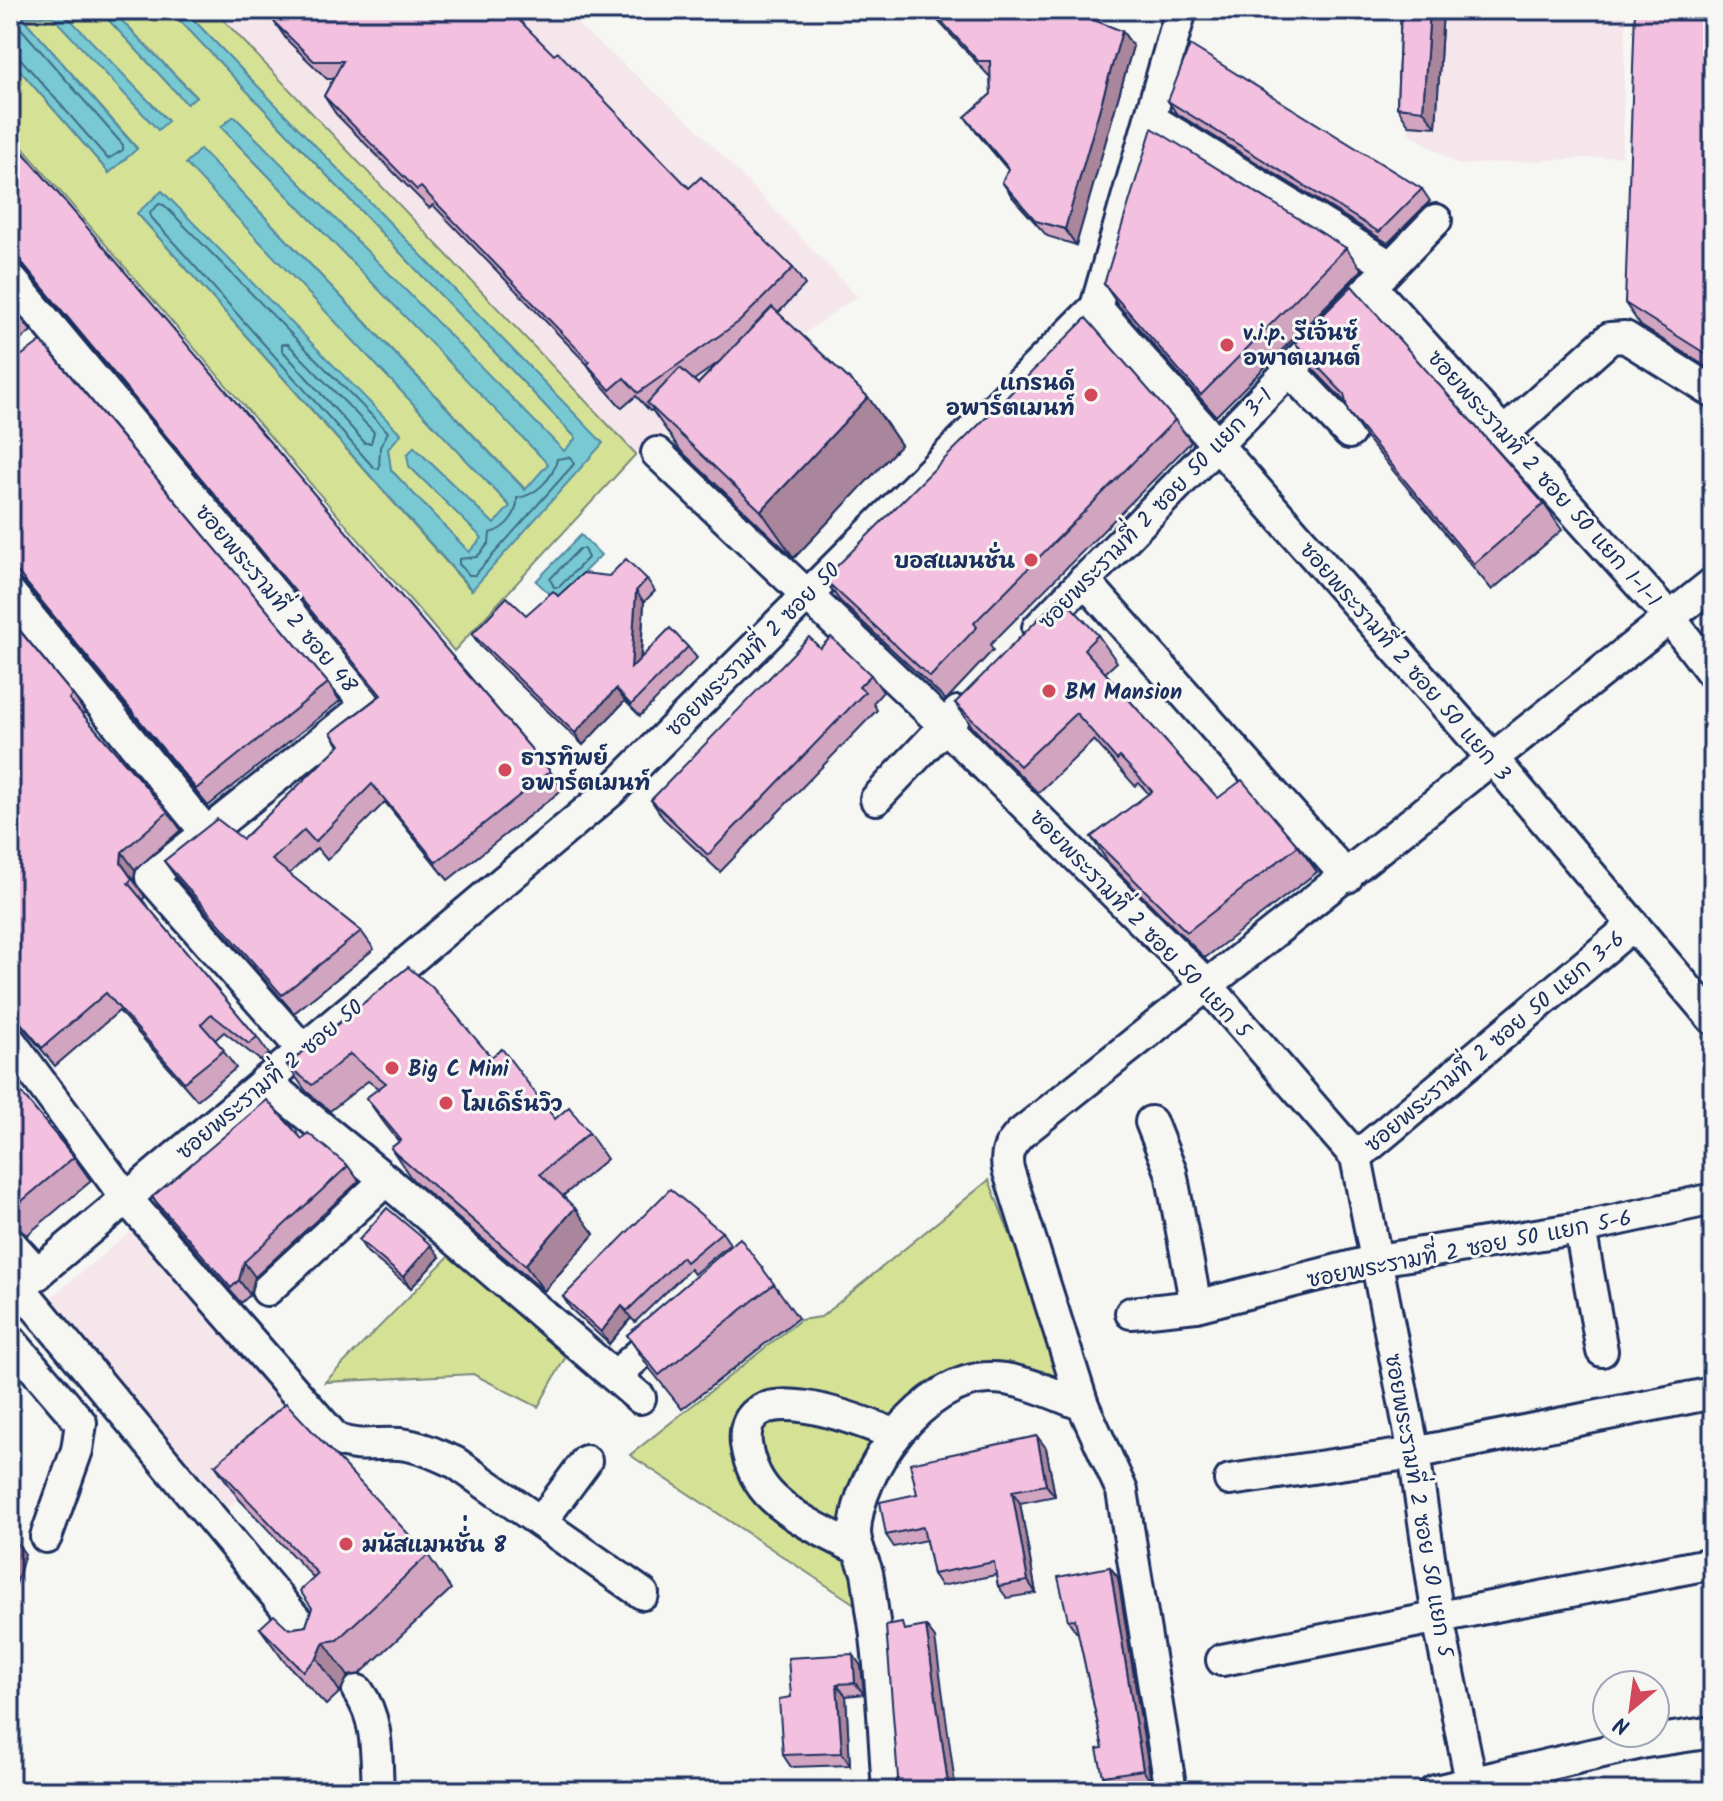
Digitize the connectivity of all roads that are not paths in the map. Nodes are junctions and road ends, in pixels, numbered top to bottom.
1 (1181, 10) edge
2 (1150, 118) junction
3 (1436, 220) dead end
4 (1381, 276) junction
5 (10, 278) edge
6 (1096, 307) junction
7 (1289, 370) junction
8 (1713, 392) edge
9 (1505, 432) junction
10 (1349, 433) edge
11 (1216, 442) junction
12 (657, 453) edge
13 (1084, 580) junction
14 (1713, 583) edge
15 (10, 593) edge
16 (808, 593) junction
17 (1670, 618) junction
18 (1020, 647) edge
19 (1713, 674) edge
20 (977, 692) edge
21 (945, 726) junction
22 (1492, 758) junction
23 (876, 799) dead end
24 (205, 831) junction
25 (1347, 877) junction
26 (1632, 926) junction
27 (1208, 986) junction
28 (1713, 1019) edge
29 (10, 1041) edge
30 (303, 1050) junction
31 (265, 1081) junction
32 (1151, 1122) dead end
33 (1356, 1157) junction
34 (386, 1180) junction
35 (127, 1199) junction
36 (1713, 1199) edge
37 (1580, 1228) junction
38 (10, 1243) edge
39 (1377, 1260) junction
40 (23, 1286) edge
41 (267, 1290) dead end
42 (695, 1305) edge
43 (1196, 1306) junction
44 (1131, 1313) dead end
45 (10, 1340) edge
46 (1602, 1351) dead end
47 (615, 1376) junction
48 (1713, 1393) edge
49 (640, 1398) dead end
50 (1083, 1405) junction
51 (896, 1435) junction
52 (1414, 1453) junction
53 (586, 1461) dead end
54 (1230, 1480) dead end
55 (541, 1522) junction
56 (46, 1537) dead end
57 (858, 1549) junction
58 (1713, 1563) edge
59 (643, 1594) dead end
60 (1438, 1618) junction
61 (318, 1646) edge
62 (1222, 1660) dead end
63 (358, 1691) dead end
64 (1713, 1732) edge
65 (1472, 1788) edge
66 (378, 1791) edge
67 (888, 1791) edge
68 (1171, 1791) edge
69 (1435, 1791) edge

1 - 2 street, ซอยพระรามที่ 2 ซอย 50
2 - 4 street, ซอยพระรามที่ 2 ซอย 50 แยก 1-1-1
2 - 6 street, ซอยพระรามที่ 2 ซอย 50
3 - 4 street, ซอยพระรามที่ 2 ซอย 50 แยก 3-1
4 - 7 street, ซอยพระรามที่ 2 ซอย 50 แยก 3-1
4 - 9 street, ซอยพระรามที่ 2 ซอย 50 แยก 1-1-1
5 - 24 street, ซอยพระรามที่ 2 ซอย 48
6 - 11 street, ซอยพระรามที่ 2 ซอย 50 แยก 3
6 - 16 street, ซอยพระรามที่ 2 ซอย 50
7 - 10 street
7 - 11 street, ซอยพระรามที่ 2 ซอย 50 แยก 3-1
8 - 9 street
9 - 17 street, ซอยพระรามที่ 2 ซอย 50 แยก 1-1-1
11 - 13 street, ซอยพระรามที่ 2 ซอย 50 แยก 3-1
11 - 22 street, ซอยพระรามที่ 2 ซอย 50 แยก 3
12 - 16 street, ซอยพระรามที่ 2 ซอย 50 แยก 5
13 - 18 street, ซอยพระรามที่ 2 ซอย 50 แยก 3-1
13 - 25 street
14 - 17 street
15 - 24 street
16 - 21 street, ซอยพระรามที่ 2 ซอย 50 แยก 5
16 - 30 street, ซอยพระรามที่ 2 ซอย 50
17 - 19 street, ซอยพระรามที่ 2 ซอย 50 แยก 1-1-1
17 - 22 street
20 - 21 street
21 - 23 street
21 - 27 street, ซอยพระรามที่ 2 ซอย 50 แยก 5
22 - 25 street
22 - 26 street, ซอยพระรามที่ 2 ซอย 50 แยก 3
24 - 30 street, ซอยพระรามที่ 2 ซอย 48
25 - 27 street
26 - 28 street, ซอยพระรามที่ 2 ซอย 50 แยก 3
26 - 33 street, ซอยพระรามที่ 2 ซอย 50 แยก 3-6
27 - 33 street, ซอยพระรามที่ 2 ซอย 50 แยก 5
27 - 50 street
29 - 35 street
30 - 31 street, ซอยพระรามที่ 2 ซอย 50
31 - 34 street
31 - 35 street, ซอยพระรามที่ 2 ซอย 50
32 - 43 street
33 - 39 street, ซอยพระรามที่ 2 ซอย 50 แยก 5
34 - 41 street
34 - 47 street
35 - 40 street, ซอยพระรามที่ 2 ซอย 50
35 - 55 street
36 - 37 street, ซอยพระรามที่ 2 ซอย 50 แยก 5-6
37 - 39 street, ซอยพระรามที่ 2 ซอย 50 แยก 5-6
37 - 46 street
38 - 40 street
39 - 43 street, ซอยพระรามที่ 2 ซอย 50 แยก 5-6
39 - 52 street, ซอยพระรามที่ 2 ซอย 50 แยก 5
40 - 61 street
42 - 47 street
43 - 44 street, ซอยพระรามที่ 2 ซอย 50 แยก 5-6
45 - 56 street
47 - 49 street
48 - 52 street
50 - 51 street
50 - 68 street
51 - 57 street
51 - 57 street
52 - 54 street
52 - 60 street, ซอยพระรามที่ 2 ซอย 50 แยก 5
53 - 55 street
55 - 59 street
57 - 67 street
58 - 60 street
60 - 62 street
60 - 65 street, ซอยพระรามที่ 2 ซอย 50 แยก 5
63 - 66 street
64 - 65 street
65 - 69 street

